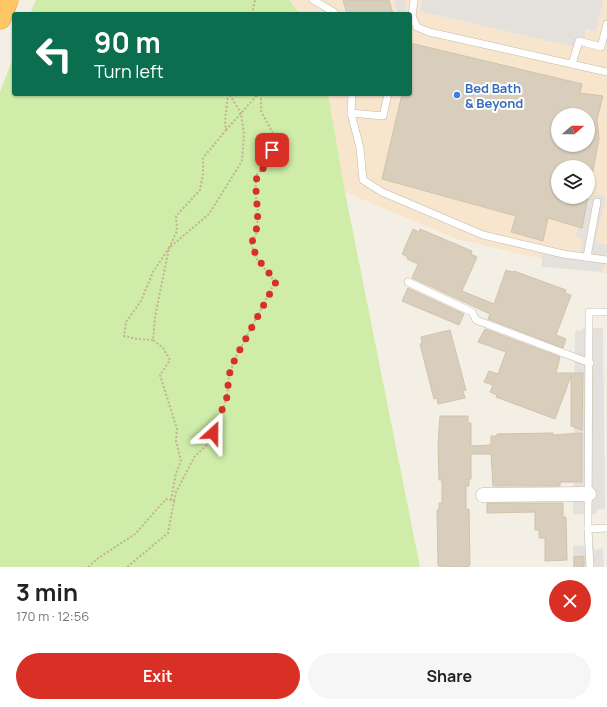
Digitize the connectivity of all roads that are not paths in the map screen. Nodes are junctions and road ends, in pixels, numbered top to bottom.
1 (7, 0) edge
2 (313, 0) edge
3 (414, 0) edge
4 (334, 12) edge
5 (0, 18) edge
6 (607, 24) edge
7 (572, 64) junction
8 (607, 72) edge
9 (352, 96) edge
10 (388, 96) edge
11 (351, 113) junction
12 (597, 202) dead end
13 (587, 257) junction
14 (607, 260) edge
15 (408, 282) dead end
16 (607, 312) edge
17 (590, 363) junction
18 (588, 494) junction
19 (483, 495) dead end
20 (607, 528) edge
21 (588, 529) junction
22 (590, 567) edge

1 - 5 highway
2 - 4 lane
3 - 7 lane
6 - 7 lane
7 - 8 lane
9 - 11 lane
10 - 11 lane
11 - 13 lane
12 - 13 lane
13 - 14 lane
15 - 17 lane
16 - 17 lane
17 - 18 lane
18 - 19 street
18 - 21 lane
20 - 21 lane
21 - 22 lane

